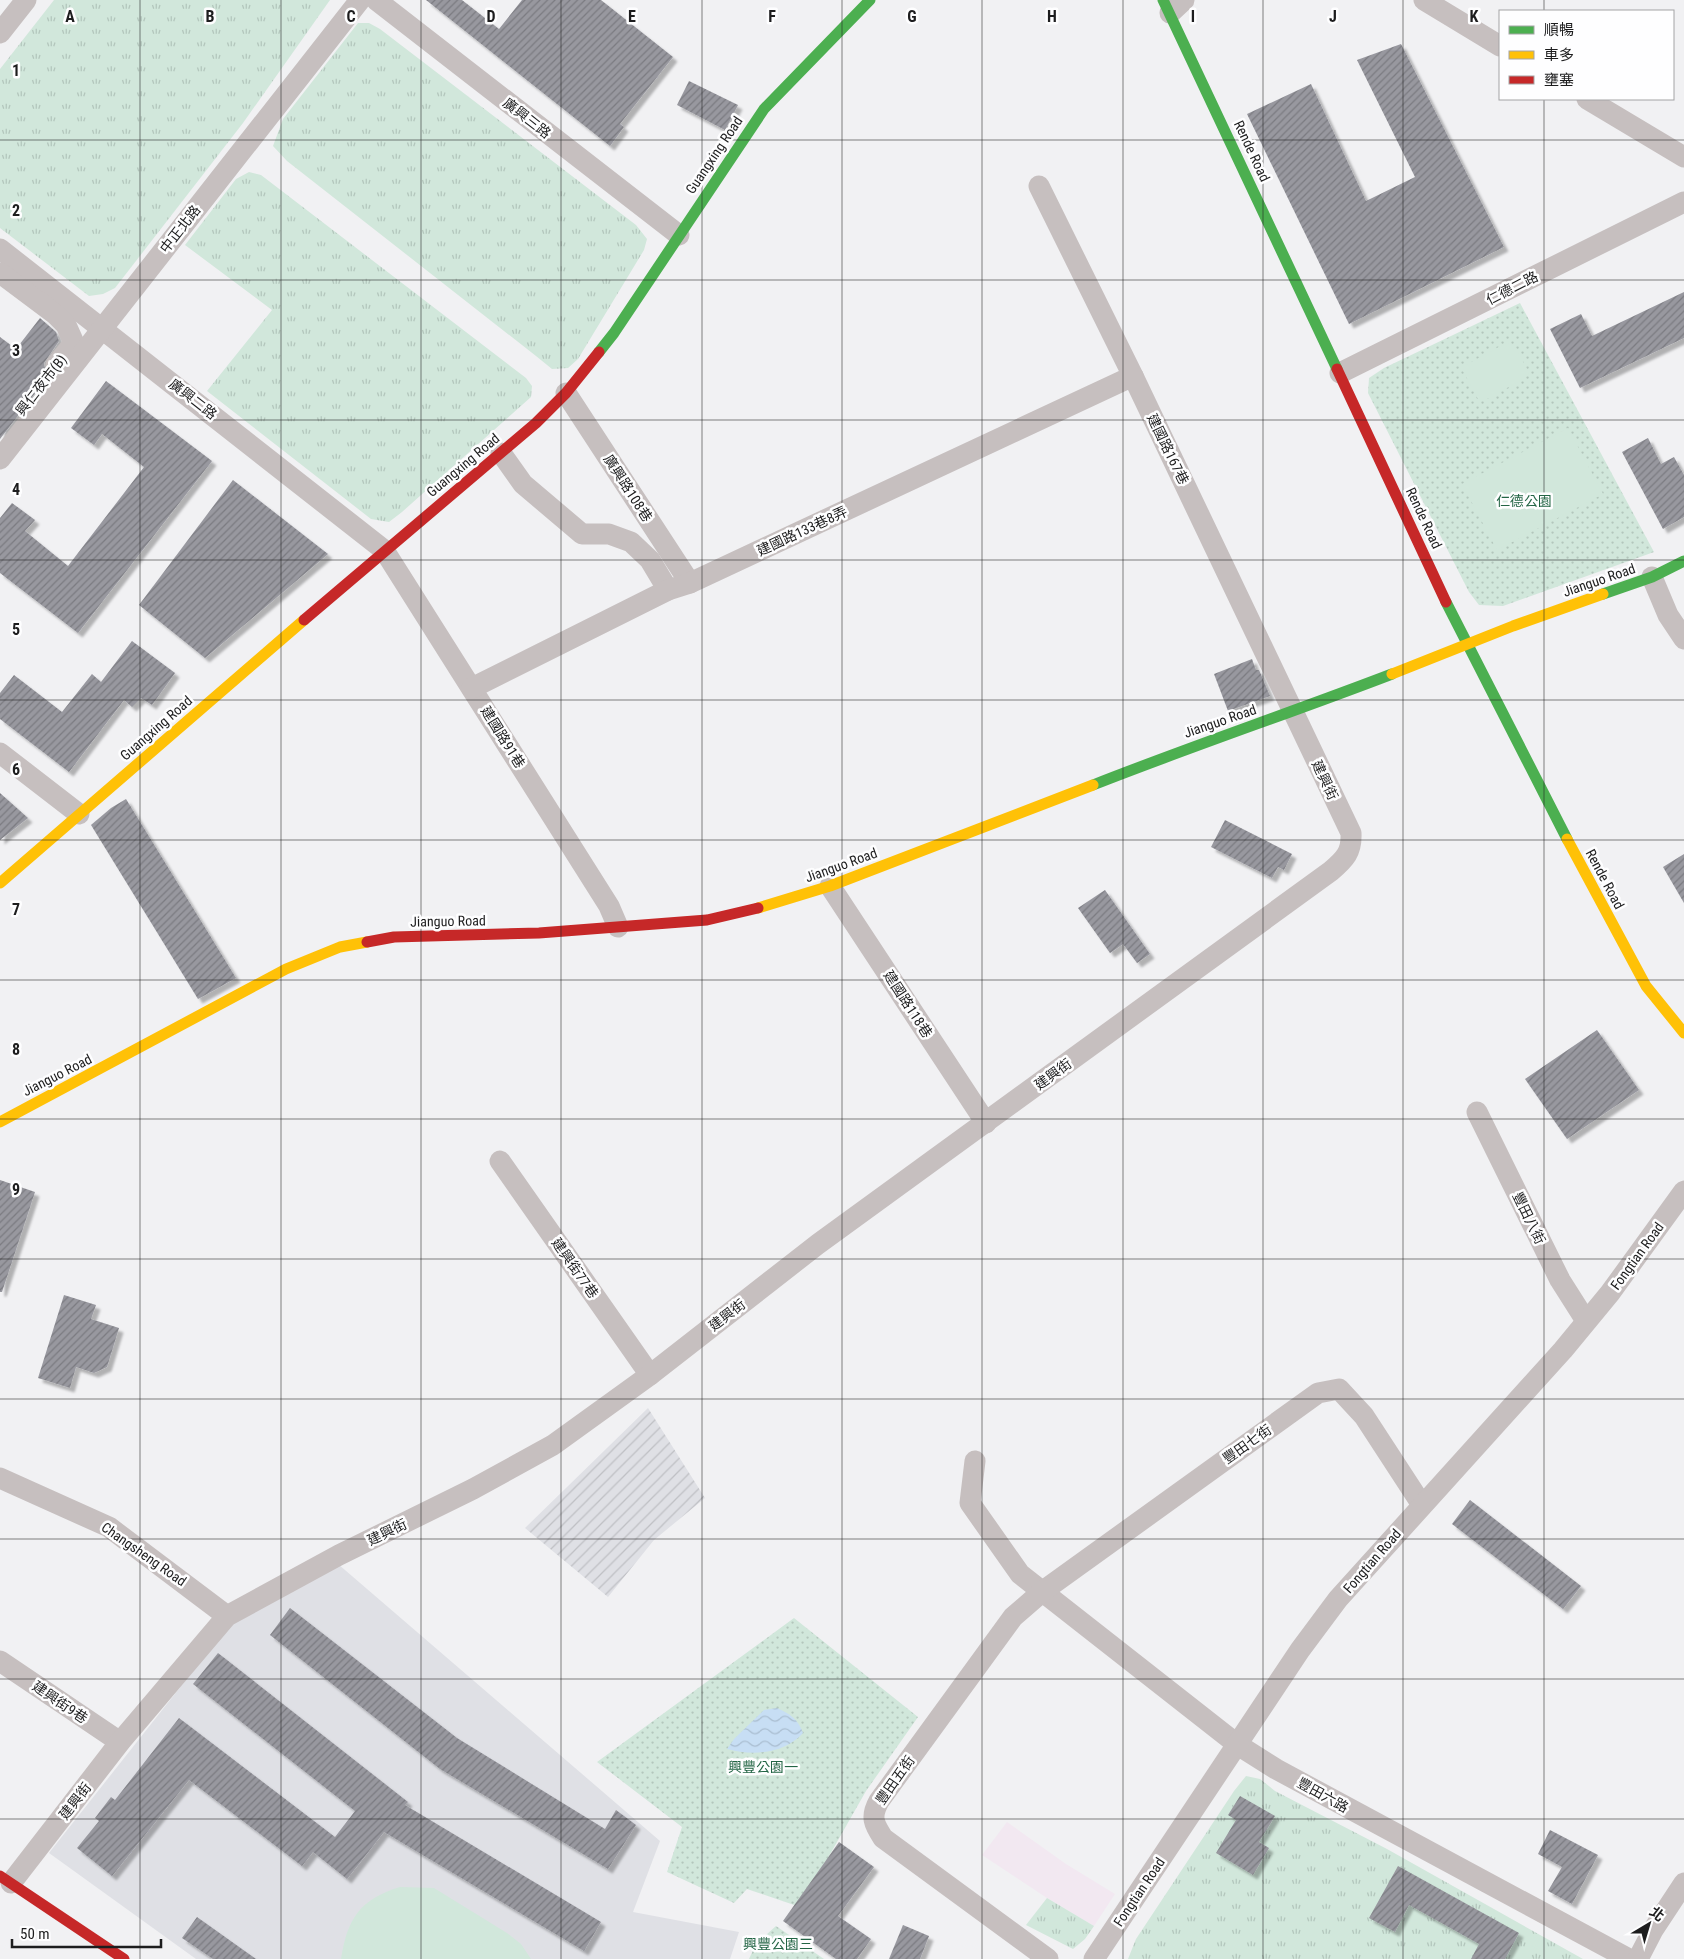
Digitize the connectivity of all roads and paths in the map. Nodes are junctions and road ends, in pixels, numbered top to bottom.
1 (26, 0) edge
2 (360, 0) edge
3 (376, 0) edge
4 (1424, 0) edge
5 (861, 3) edge
6 (1172, 4) edge
7 (0, 33) edge
8 (1499, 45) edge
9 (1589, 100) edge
10 (1684, 157) edge
11 (1039, 186) dead end
12 (1684, 202) edge
13 (680, 235) junction
14 (0, 249) edge
15 (0, 273) edge
16 (104, 329) junction
17 (1340, 373) junction
18 (1133, 376) junction
19 (566, 393) junction
20 (0, 437) edge
21 (501, 453) junction
22 (0, 458) edge
23 (384, 550) junction
24 (1684, 561) edge
25 (1652, 577) junction
26 (690, 583) junction
27 (668, 590) junction
28 (1684, 639) edge
29 (1466, 644) junction
30 (472, 688) junction
31 (1294, 712) junction
32 (0, 753) edge
33 (79, 814) junction
34 (0, 883) edge
35 (830, 886) junction
36 (618, 927) junction
37 (1684, 1033) edge
38 (1477, 1112) dead end
39 (0, 1122) edge
40 (986, 1123) junction
41 (500, 1161) dead end
42 (1684, 1191) edge
43 (1586, 1321) junction
44 (650, 1374) junction
45 (976, 1461) dead end
46 (0, 1478) edge
47 (1422, 1505) junction
48 (1043, 1591) junction
49 (227, 1616) junction
50 (0, 1661) edge
51 (120, 1742) junction
52 (1238, 1745) junction
53 (6, 1879) edge
54 (1684, 1882) edge
55 (124, 1959) edge
56 (1048, 1959) edge
57 (1094, 1959) edge
58 (1629, 1959) edge
59 (1638, 1959) edge

1 - 7 street
2 - 16 street, 中正北路
3 - 13 street, 廣興三路
4 - 8 street
5 - 13 street, Guangxing Road
6 - 17 street, Rende Road
9 - 10 street
11 - 18 street, 建國路167巷
12 - 17 street, 仁德二路
13 - 19 street, Guangxing Road
14 - 16 street, 廣興二路
15 - 20 street, 興仁夜市(B)
16 - 22 street, 中正北路
16 - 23 street, 廣興二路
17 - 29 street, Rende Road
18 - 26 street, 建國路133巷8弄
18 - 31 street, 建國路167巷
19 - 21 street, Guangxing Road
19 - 26 street, 廣興路108巷
21 - 23 street, Guangxing Road
21 - 27 street
23 - 30 street, 建國路91巷
23 - 33 street, Guangxing Road
24 - 25 street, Jianguo Road
25 - 28 street
25 - 29 street, Jianguo Road
26 - 27 street, 建國路133巷8弄
27 - 30 street, 建國路133巷8弄
29 - 31 street, Jianguo Road
29 - 37 street, Rende Road
30 - 36 street, 建國路91巷
31 - 35 street, Jianguo Road
31 - 40 street, 建興街
32 - 33 street
33 - 34 street, Guangxing Road
35 - 36 street, Jianguo Road
35 - 40 street, 建國路118巷
36 - 39 street, Jianguo Road
38 - 43 street, 豐田八街
40 - 44 street, 建興街
41 - 44 street, 建興街77巷
42 - 43 street, Fongtian Road
43 - 47 street, Fongtian Road
44 - 49 street, 建興街
45 - 48 street, 豐田六路
46 - 49 street, Changsheng Road
47 - 48 street, 豐田七街
47 - 52 street, Fongtian Road
48 - 52 street, 豐田六路
48 - 56 street, 豐田五街
49 - 51 street, 建興街
50 - 51 street, 建興街9巷
51 - 53 street, 建興街
52 - 57 street, Fongtian Road
52 - 58 street, 豐田六路
53 - 55 street
54 - 59 street

